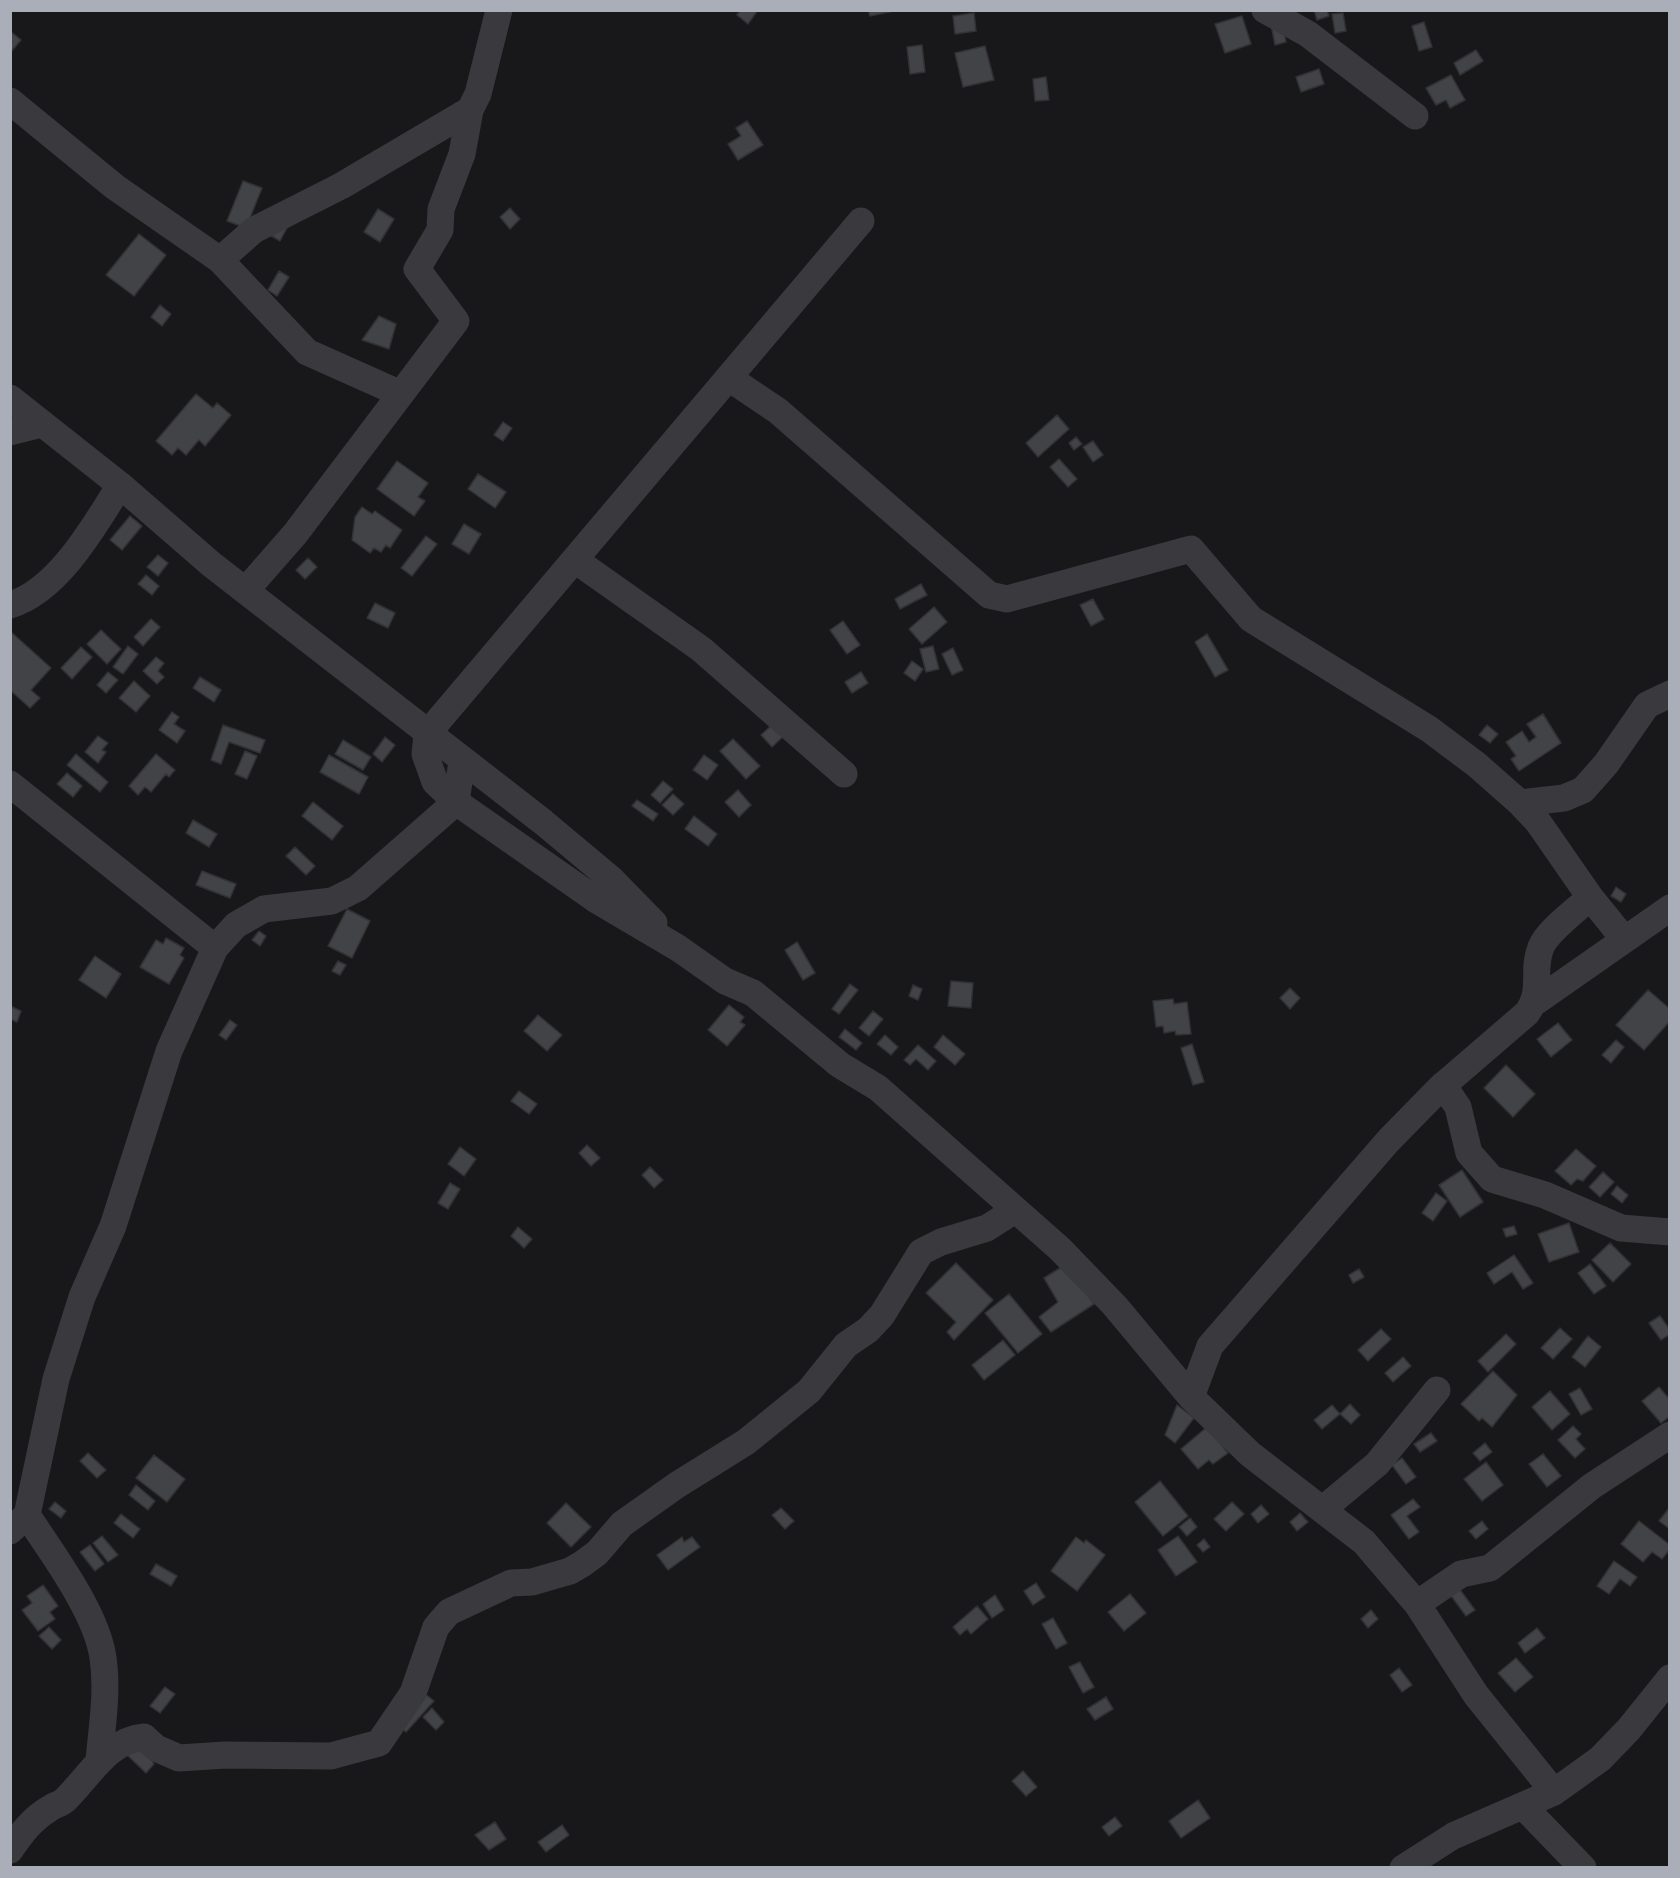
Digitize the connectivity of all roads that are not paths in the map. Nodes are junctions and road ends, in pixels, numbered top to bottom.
1 (499, 10) edge
2 (1265, 10) edge
3 (10, 101) edge
4 (470, 110) junction
5 (1415, 116) dead end
6 (861, 221) dead end
7 (220, 260) junction
8 (729, 378) junction
9 (401, 394) junction
10 (10, 398) edge
11 (42, 424) junction
12 (10, 432) edge
13 (120, 485) junction
14 (576, 560) junction
15 (246, 590) junction
16 (10, 605) edge
17 (1670, 694) edge
18 (427, 734) junction
19 (462, 760) junction
20 (844, 774) dead end
21 (10, 784) edge
22 (456, 802) junction
23 (1520, 803) junction
24 (1590, 897) junction
25 (1670, 908) edge
26 (1624, 939) junction
27 (215, 948) junction
28 (678, 948) junction
29 (1537, 1001) junction
30 (1443, 1085) junction
31 (1015, 1210) junction
32 (1670, 1232) edge
33 (1437, 1390) dead end
34 (1191, 1397) junction
35 (1670, 1436) edge
36 (1323, 1509) junction
37 (19, 1523) edge
38 (1417, 1604) junction
39 (1670, 1678) edge
40 (99, 1760) junction
41 (1554, 1792) junction
42 (1523, 1806) junction
43 (10, 1850) edge
44 (1403, 1868) edge
45 (1583, 1868) edge

1 - 4 street
2 - 5 street
3 - 7 street
4 - 7 street
4 - 9 street
6 - 8 street
7 - 9 street
8 - 14 street
8 - 23 street
9 - 15 street
10 - 11 street
11 - 12 street
11 - 13 street
13 - 15 street
13 - 16 street
14 - 18 street
14 - 20 street
15 - 18 street
17 - 23 street
18 - 19 street
18 - 22 street
19 - 22 street
19 - 28 street
21 - 27 street
22 - 27 street
22 - 28 street
23 - 24 street
24 - 26 street
24 - 29 street
25 - 26 street
26 - 29 street
27 - 37 street
28 - 31 street
29 - 30 street
30 - 32 street
30 - 34 street
31 - 34 street
31 - 40 street
33 - 36 street
34 - 36 street
35 - 38 street
36 - 38 street
37 - 40 street
38 - 41 street
39 - 41 street
40 - 43 street
41 - 42 street
42 - 44 street
42 - 45 street

